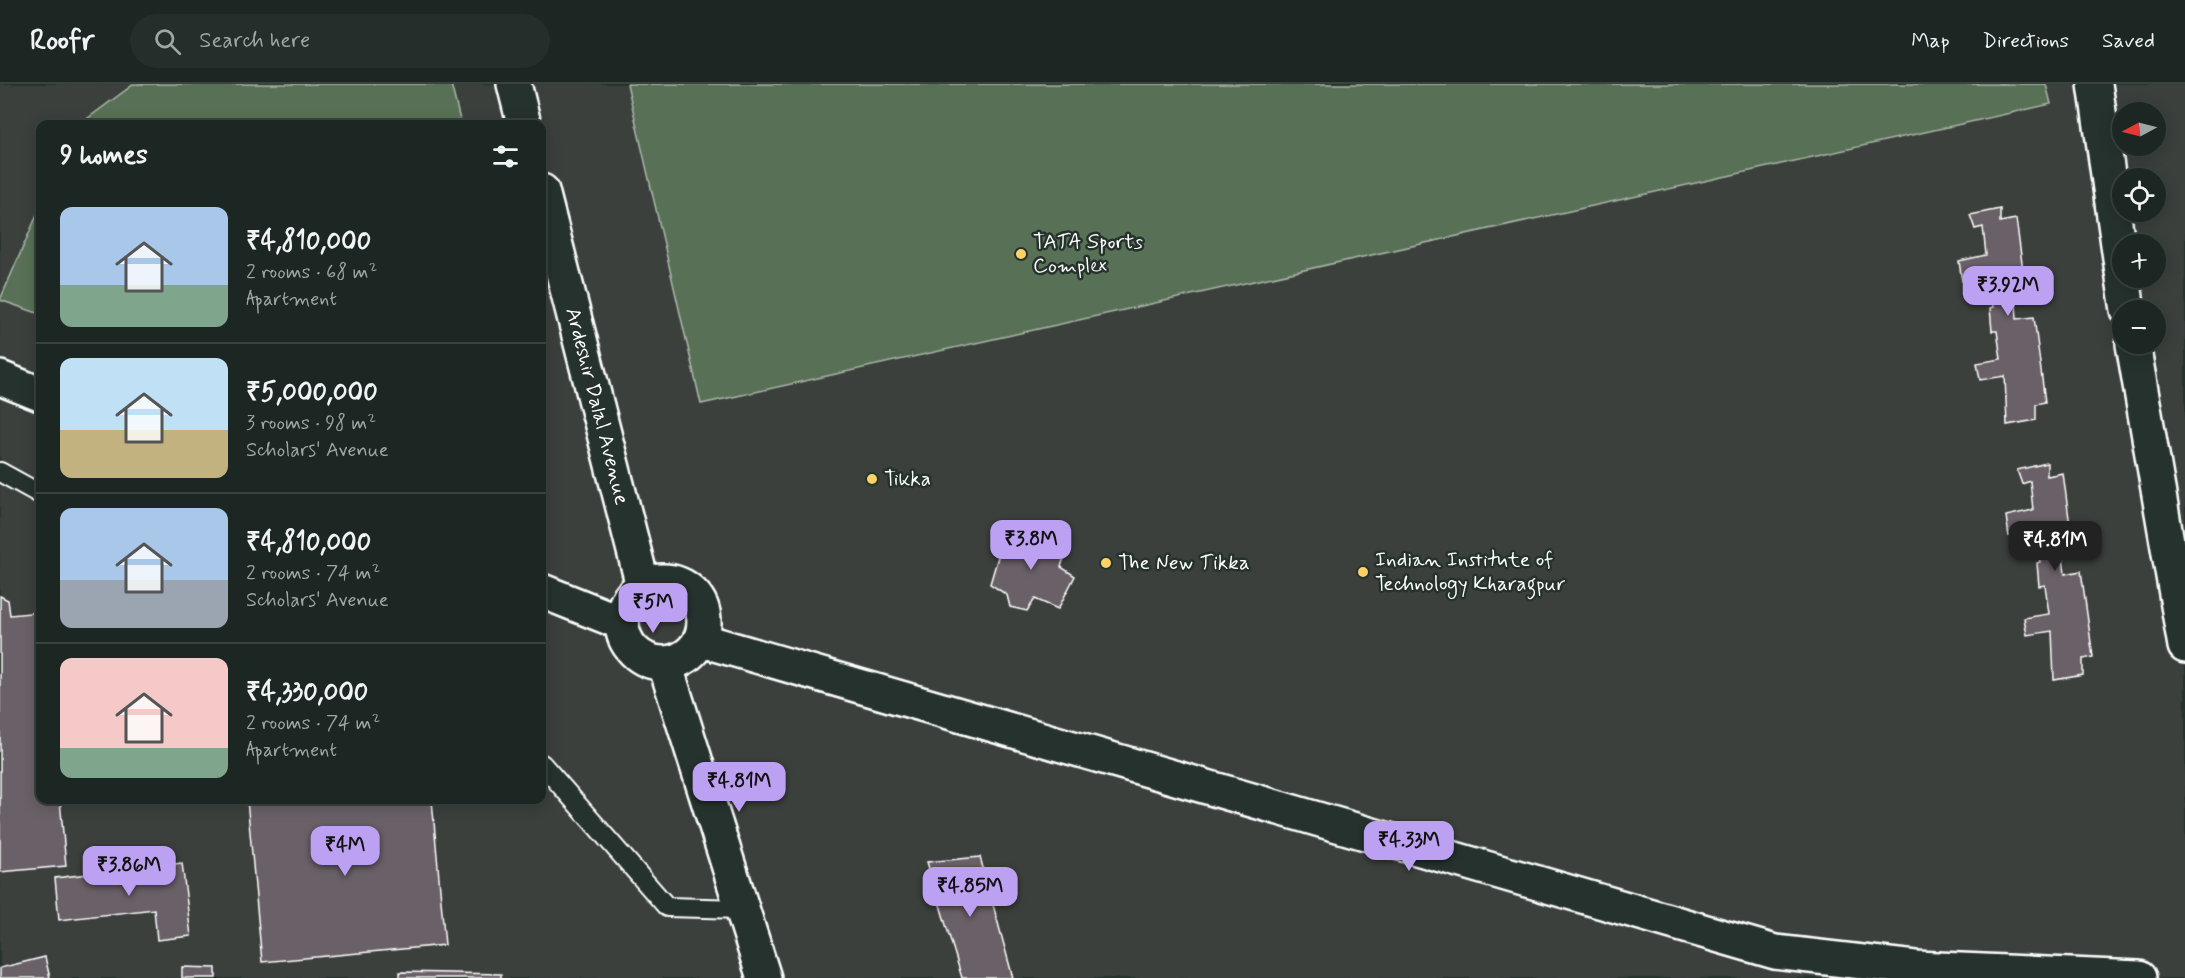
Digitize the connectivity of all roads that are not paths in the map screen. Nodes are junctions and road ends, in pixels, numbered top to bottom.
1 (514, 84) edge
2 (2095, 84) edge
3 (523, 120) edge
4 (546, 207) edge
5 (2117, 234) edge
6 (2135, 354) edge
7 (0, 378) edge
8 (36, 392) edge
9 (0, 472) edge
10 (36, 492) edge
11 (643, 586) junction
12 (546, 593) edge
13 (622, 623) junction
14 (701, 640) junction
15 (2185, 646) edge
16 (665, 664) junction
17 (546, 769) edge
18 (742, 909) junction
19 (1948, 974) edge
20 (764, 978) edge
21 (2139, 978) edge

1 - 3 street
2 - 5 street
4 - 11 street, Ardeshir Dalal Avenue
6 - 15 street
7 - 8 street
9 - 10 lane
11 - 13 street
11 - 14 street
12 - 13 street
13 - 16 street
14 - 16 street
14 - 19 street
16 - 18 street
17 - 18 lane
18 - 20 street
19 - 21 street

